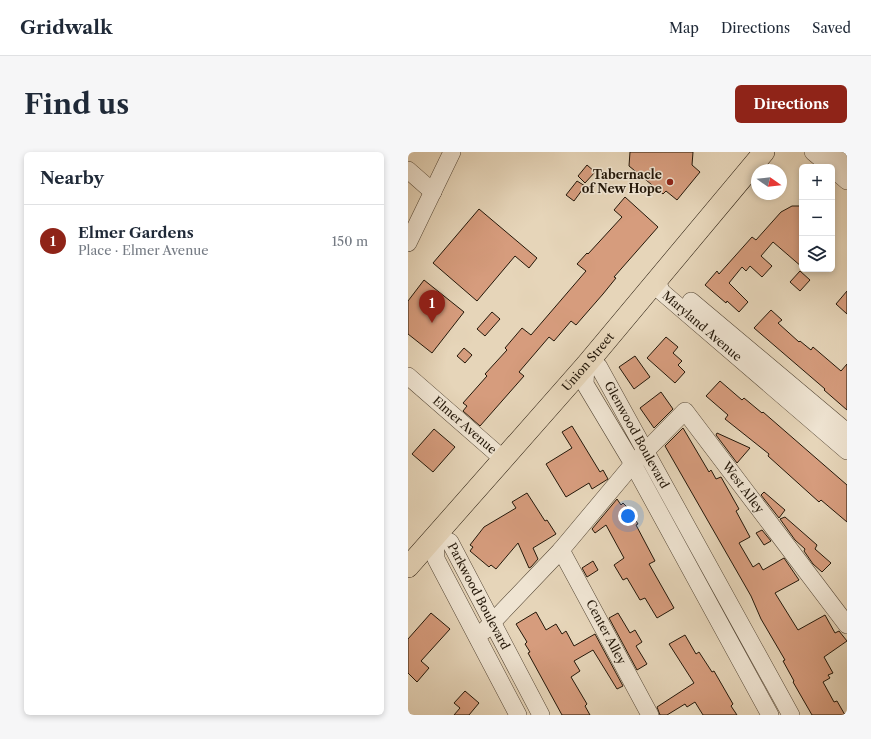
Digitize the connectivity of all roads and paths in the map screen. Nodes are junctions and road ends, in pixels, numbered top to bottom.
1 (452, 152) edge
2 (764, 152) edge
3 (813, 152) edge
4 (833, 152) edge
5 (847, 163) edge
6 (826, 164) edge
7 (408, 170) edge
8 (835, 171) edge
9 (847, 181) edge
10 (433, 192) junction
11 (408, 243) edge
12 (656, 280) junction
13 (586, 365) junction
14 (408, 376) edge
15 (836, 429) edge
16 (646, 451) junction
17 (847, 451) edge
18 (502, 458) junction
19 (633, 464) junction
20 (435, 535) junction
21 (693, 537) junction
22 (678, 546) junction
23 (561, 550) junction
24 (408, 567) edge
25 (492, 624) junction
26 (847, 625) edge
27 (478, 638) junction
28 (520, 676) junction
29 (772, 680) junction
30 (503, 686) junction
31 (755, 688) junction
32 (518, 715) edge
33 (541, 715) edge
34 (650, 715) edge
35 (770, 715) edge
36 (791, 715) edge

1 - 10 street
2 - 12 main road, Union Street
3 - 6 street
4 - 5 street
7 - 10 street
8 - 9 street
10 - 11 street
12 - 13 main road, Union Street
12 - 15 street, Maryland Avenue
13 - 16 street, Glenwood Boulevard
13 - 18 main road, Union Street
13 - 19 street, Glenwood Boulevard
14 - 18 street, Elmer Avenue
15 - 17 street, Maryland Avenue
16 - 19 street, West Alley
16 - 21 street, Glenwood Boulevard
16 - 26 street, West Alley
18 - 20 main road, Union Street
19 - 22 street, Glenwood Boulevard
19 - 23 street
20 - 24 main road, Union Street
20 - 25 street, Parkwood Boulevard
20 - 27 street, Parkwood Boulevard
21 - 22 street
21 - 29 street, Glenwood Boulevard
22 - 31 street, Glenwood Boulevard
23 - 25 street
23 - 34 street, Center Alley
25 - 27 street
25 - 28 street, Parkwood Boulevard
27 - 30 street, Parkwood Boulevard
28 - 30 street
28 - 33 street, Parkwood Boulevard
29 - 31 street
29 - 36 street, Glenwood Boulevard
30 - 32 street, Parkwood Boulevard
31 - 35 street, Glenwood Boulevard

